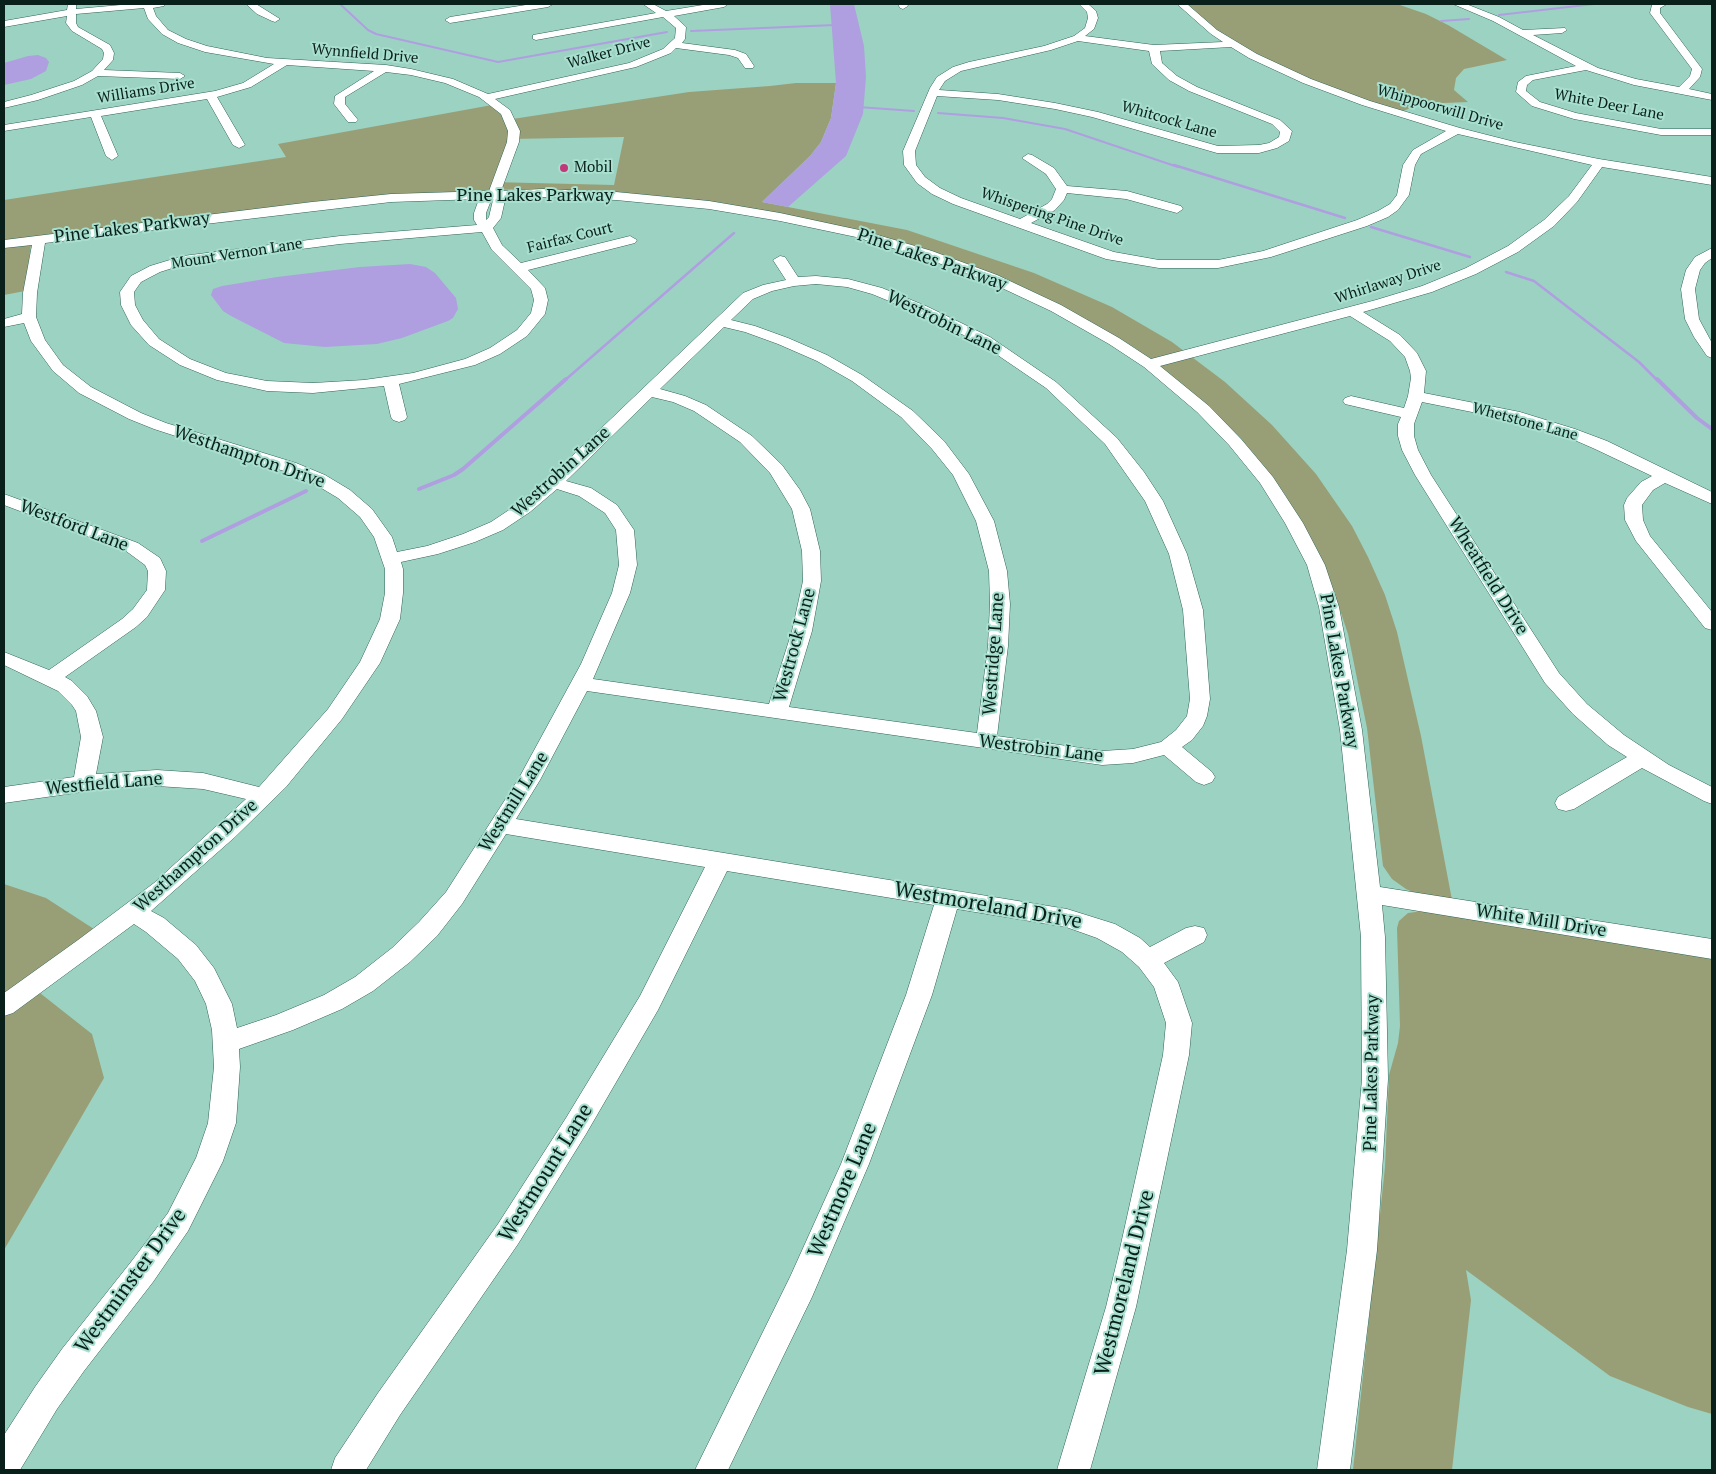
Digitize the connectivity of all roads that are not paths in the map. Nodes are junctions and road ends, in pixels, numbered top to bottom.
1 (147, 4) edge
2 (161, 4) edge
3 (251, 4) edge
4 (548, 4) edge
5 (647, 4) edge
6 (724, 4) edge
7 (1083, 4) edge
8 (1182, 4) edge
9 (1458, 4) edge
10 (1663, 4) edge
11 (71, 8) edge
12 (665, 14) junction
13 (275, 20) dead end
14 (450, 20) dead end
15 (4, 24) edge
16 (1562, 30) dead end
17 (1520, 33) junction
18 (536, 37) dead end
19 (1077, 38) junction
20 (1231, 44) junction
21 (675, 45) junction
22 (1154, 48) junction
23 (285, 62) junction
24 (749, 66) dead end
25 (1586, 67) junction
26 (386, 68) junction
27 (96, 73) junction
28 (180, 76) dead end
29 (1682, 91) junction
30 (933, 93) junction
31 (211, 96) junction
32 (487, 97) junction
33 (1712, 97) edge
34 (4, 105) edge
35 (95, 114) junction
36 (352, 120) dead end
37 (4, 128) edge
38 (1456, 130) junction
39 (1712, 132) edge
40 (239, 145) dead end
41 (112, 156) dead end
42 (1028, 158) dead end
43 (1599, 163) junction
44 (1712, 181) edge
45 (1062, 190) junction
46 (494, 194) junction
47 (1177, 210) dead end
48 (1020, 224) junction
49 (486, 228) junction
50 (39, 240) junction
51 (630, 240) dead end
52 (4, 244) edge
53 (1712, 252) edge
54 (780, 260) dead end
55 (519, 268) junction
56 (794, 282) junction
57 (1352, 311) junction
58 (29, 317) junction
59 (4, 322) edge
60 (720, 322) junction
61 (1712, 353) edge
62 (1149, 364) junction
63 (391, 382) junction
64 (649, 391) junction
65 (1416, 396) junction
66 (1351, 401) dead end
67 (1409, 414) junction
68 (399, 417) dead end
69 (1665, 476) junction
70 (554, 483) junction
71 (4, 499) edge
72 (1712, 500) edge
73 (392, 559) junction
74 (1712, 624) edge
75 (4, 658) edge
76 (51, 678) junction
77 (582, 684) junction
78 (777, 712) junction
79 (986, 742) junction
80 (1168, 747) junction
81 (1642, 758) junction
82 (1204, 777) dead end
83 (84, 783) junction
84 (4, 795) edge
85 (263, 796) junction
86 (1712, 796) edge
87 (1566, 803) dead end
88 (501, 825) junction
89 (720, 862) junction
90 (1369, 894) junction
91 (948, 898) junction
92 (134, 912) junction
93 (1195, 935) dead end
94 (1712, 949) edge
95 (1148, 960) junction
96 (4, 1006) edge
97 (227, 1042) junction
98 (4, 1464) edge
99 (347, 1470) edge
100 (711, 1470) edge
101 (1074, 1470) edge
102 (1334, 1470) edge

1 - 2 street
1 - 11 street
1 - 23 street, Wynnfield Drive
3 - 13 street
4 - 14 street
5 - 12 street, Walker Drive
6 - 12 street
7 - 19 street, Whispering Pine Drive
8 - 20 street, Whippoorwill Drive
9 - 17 street
10 - 29 street
11 - 15 street
11 - 27 street
12 - 18 street
12 - 21 street, Walker Drive
16 - 17 street
17 - 25 street
19 - 22 street
19 - 30 street, Whispering Pine Drive
20 - 22 street
20 - 38 street, Whippoorwill Drive
21 - 24 street
21 - 32 street, Walker Drive
22 - 30 street, Whitcock Lane
23 - 26 street, Wynnfield Drive
23 - 31 street, Williams Drive
25 - 29 street
25 - 39 street, White Deer Lane
26 - 32 street, Wynnfield Drive
26 - 36 street
27 - 28 street
27 - 34 street
29 - 33 street
30 - 48 street, Whispering Pine Drive
31 - 35 street, Williams Drive
31 - 40 street
32 - 46 street, Wynnfield Drive
35 - 37 street, Williams Drive
35 - 41 street
38 - 43 street, Whippoorwill Drive
38 - 48 street, Whispering Pine Drive
42 - 45 street
43 - 44 street, Whippoorwill Drive
43 - 57 street, Whirlaway Drive
45 - 47 street
45 - 48 street
46 - 49 street, Mount Vernon Lane
46 - 50 street, Pine Lakes Parkway
46 - 62 street, Pine Lakes Parkway
49 - 55 street, Mount Vernon Lane
49 - 63 street, Mount Vernon Lane
50 - 52 street, Pine Lakes Parkway
50 - 58 street, Westhampton Drive
51 - 55 street, Fairfax Court
53 - 61 street
54 - 56 street
55 - 63 street, Mount Vernon Lane
56 - 60 street, Westrobin Lane
56 - 80 street, Westrobin Lane
57 - 62 street, Whirlaway Drive
57 - 65 street, Wheatfield Drive
58 - 59 street
58 - 73 street, Westhampton Drive
60 - 64 street, Westrobin Lane
60 - 79 street, Westridge Lane
62 - 90 street, Pine Lakes Parkway
63 - 68 street
64 - 70 street, Westrobin Lane
64 - 78 street, Westrock Lane
65 - 67 street, Wheatfield Drive
65 - 69 street, Whetstone Lane
66 - 67 street
67 - 81 street, Wheatfield Drive
69 - 72 street, Whetstone Lane
69 - 74 street
70 - 73 street, Westrobin Lane
70 - 77 street, Westmill Lane
71 - 76 street, Westford Lane
73 - 85 street, Westhampton Drive
75 - 76 street
76 - 83 street
77 - 78 street, Westrobin Lane
77 - 88 street, Westmill Lane
78 - 79 street, Westrobin Lane
79 - 80 street, Westrobin Lane
80 - 82 street
81 - 86 street, Wheatfield Drive
81 - 87 street
83 - 84 street, Westfield Lane
83 - 85 street, Westfield Lane
85 - 92 street, Westhampton Drive
88 - 89 street, Westmoreland Drive
88 - 97 street, Westmill Lane
89 - 91 street, Westmoreland Drive
89 - 99 street, Westmount Lane
90 - 94 street, White Mill Drive
90 - 102 street, Pine Lakes Parkway
91 - 95 street, Westmoreland Drive
91 - 100 street, Westmore Lane
92 - 96 street, Westhampton Drive
92 - 97 street, Westminster Drive
93 - 95 street
95 - 101 street, Westmoreland Drive
97 - 98 street, Westminster Drive

